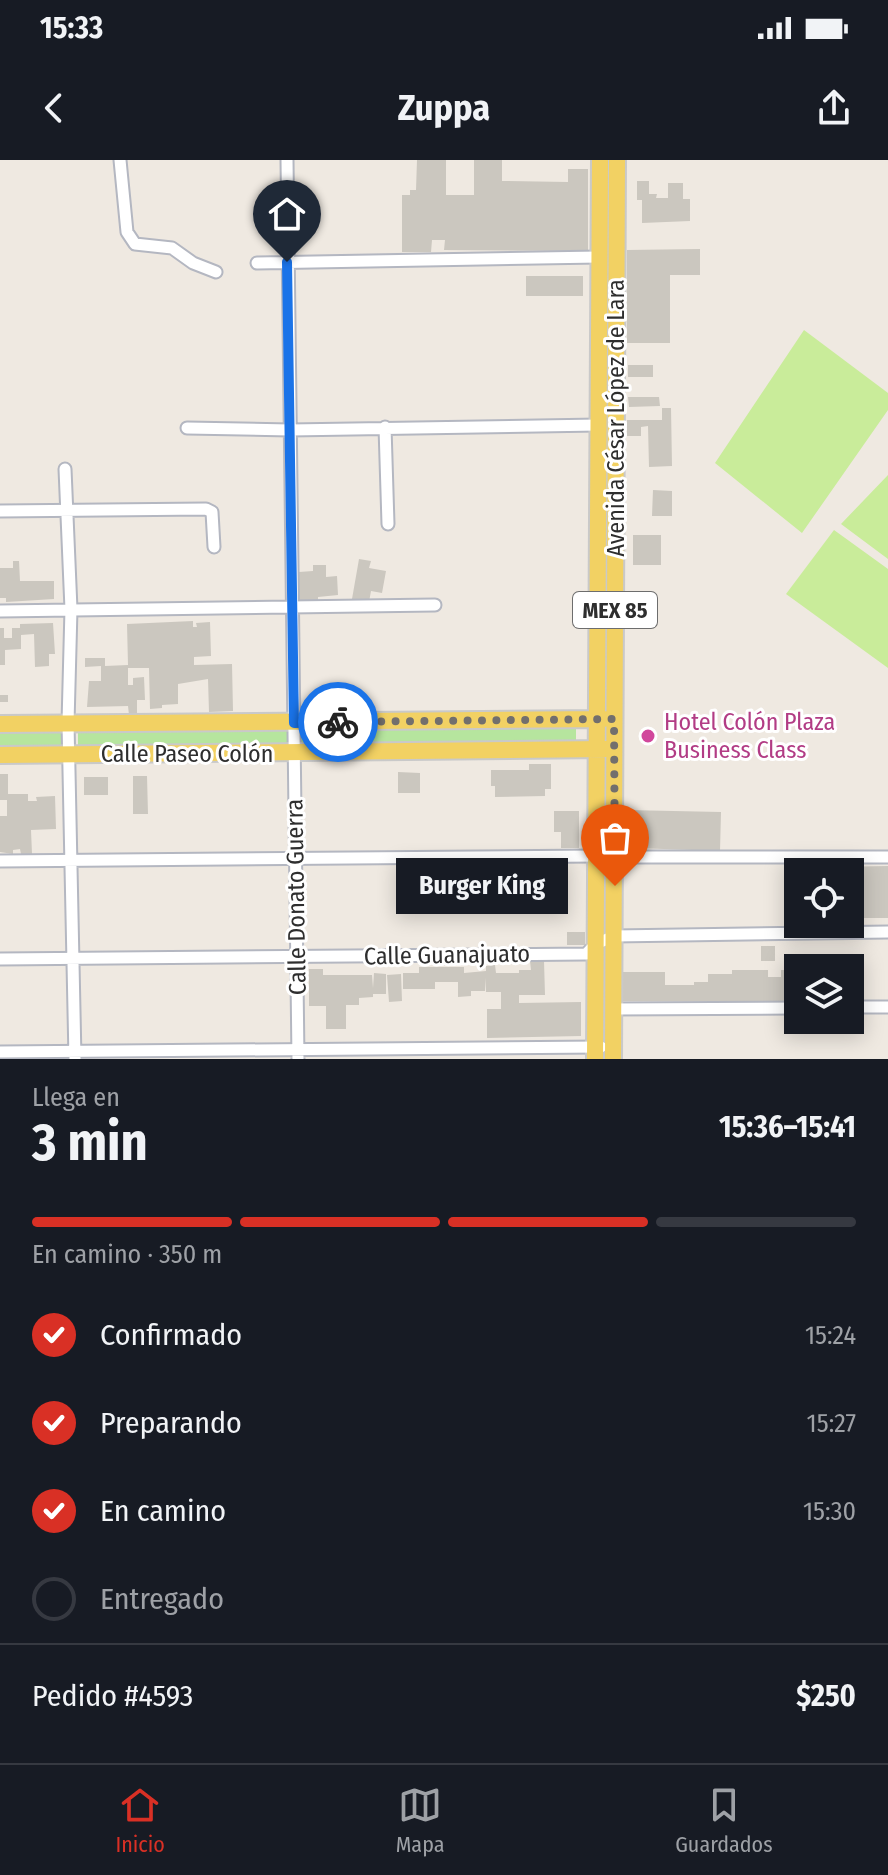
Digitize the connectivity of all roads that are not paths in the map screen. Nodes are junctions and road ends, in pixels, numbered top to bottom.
1 (120, 160) edge
2 (287, 160) edge
3 (600, 160) edge
4 (617, 160) edge
5 (599, 257) junction
6 (287, 262) junction
7 (257, 263) dead end
8 (216, 272) dead end
9 (598, 425) junction
10 (385, 427) junction
11 (187, 428) dead end
12 (290, 430) junction
13 (65, 469) dead end
14 (66, 510) junction
15 (0, 511) edge
16 (388, 524) dead end
17 (214, 547) dead end
18 (435, 605) dead end
19 (292, 607) junction
20 (71, 609) junction
21 (0, 611) edge
22 (573, 719) junction
23 (596, 719) junction
24 (614, 719) junction
25 (68, 723) junction
26 (294, 723) junction
27 (0, 724) edge
28 (597, 749) junction
29 (614, 749) junction
30 (568, 750) junction
31 (69, 753) junction
32 (294, 754) junction
33 (0, 755) edge
34 (596, 856) junction
35 (615, 857) junction
36 (888, 857) edge
37 (297, 859) junction
38 (0, 861) edge
39 (73, 861) junction
40 (888, 932) edge
41 (614, 936) junction
42 (596, 944) junction
43 (297, 957) junction
44 (74, 958) junction
45 (0, 959) edge
46 (864, 1007) edge
47 (888, 1007) edge
48 (784, 1008) edge
49 (613, 1009) junction
50 (0, 1052) edge
51 (594, 1053) edge
52 (613, 1053) edge
53 (298, 1054) edge
54 (75, 1055) edge

1 - 8 street
2 - 6 street, Calle Donato Guerra
3 - 5 main road, Avenida César López de Lara / MEX 85
4 - 24 main road, Avenida César López de Lara / MEX 85
5 - 6 street
5 - 9 main road, Avenida César López de Lara / MEX 85
6 - 7 street
6 - 12 street, Calle Donato Guerra
9 - 10 street
9 - 23 main road, Avenida César López de Lara / MEX 85
10 - 12 street
10 - 16 street
11 - 12 street
12 - 19 street, Calle Donato Guerra
13 - 14 street
14 - 15 street
14 - 17 street
14 - 20 street
18 - 19 street
19 - 20 street
19 - 26 street, Calle Donato Guerra
20 - 21 street
20 - 25 street
22 - 23 main road, Calle Paseo Colón
22 - 26 main road, Calle Paseo Colón
22 - 30 main road
23 - 24 main road, Calle Paseo Colón
23 - 28 main road, Avenida César López de Lara / MEX 85
24 - 29 main road, Avenida César López de Lara / MEX 85
25 - 26 main road, Calle Paseo Colón
25 - 27 main road, Calle Paseo Colón
25 - 31 street
26 - 32 street, Calle Donato Guerra
28 - 29 main road, Calle Paseo Colón
28 - 30 main road, Calle Paseo Colón
28 - 34 main road, Avenida César López de Lara / MEX 85
29 - 35 main road, Avenida César López de Lara / MEX 85
30 - 32 main road, Calle Paseo Colón
31 - 32 main road, Calle Paseo Colón
31 - 33 main road, Calle Paseo Colón
31 - 39 street
32 - 37 street, Calle Donato Guerra
34 - 37 street
34 - 42 main road, Avenida César López de Lara / MEX 85
35 - 36 street
35 - 41 main road, Avenida César López de Lara / MEX 85
37 - 39 street
37 - 43 street, Calle Donato Guerra
38 - 39 street
39 - 44 street
40 - 41 street, Calle Guanajuato
41 - 42 street, Calle Guanajuato
41 - 49 main road, Avenida César López de Lara / MEX 85
42 - 43 street, Calle Guanajuato
42 - 51 main road, Avenida César López de Lara / MEX 85
43 - 44 street, Calle Guanajuato
43 - 53 street, Calle Donato Guerra
44 - 45 street, Calle Guanajuato
44 - 54 street
46 - 47 street
48 - 49 street
49 - 52 main road, Avenida César López de Lara / MEX 85
50 - 54 street
51 - 52 street
51 - 53 street
53 - 54 street

